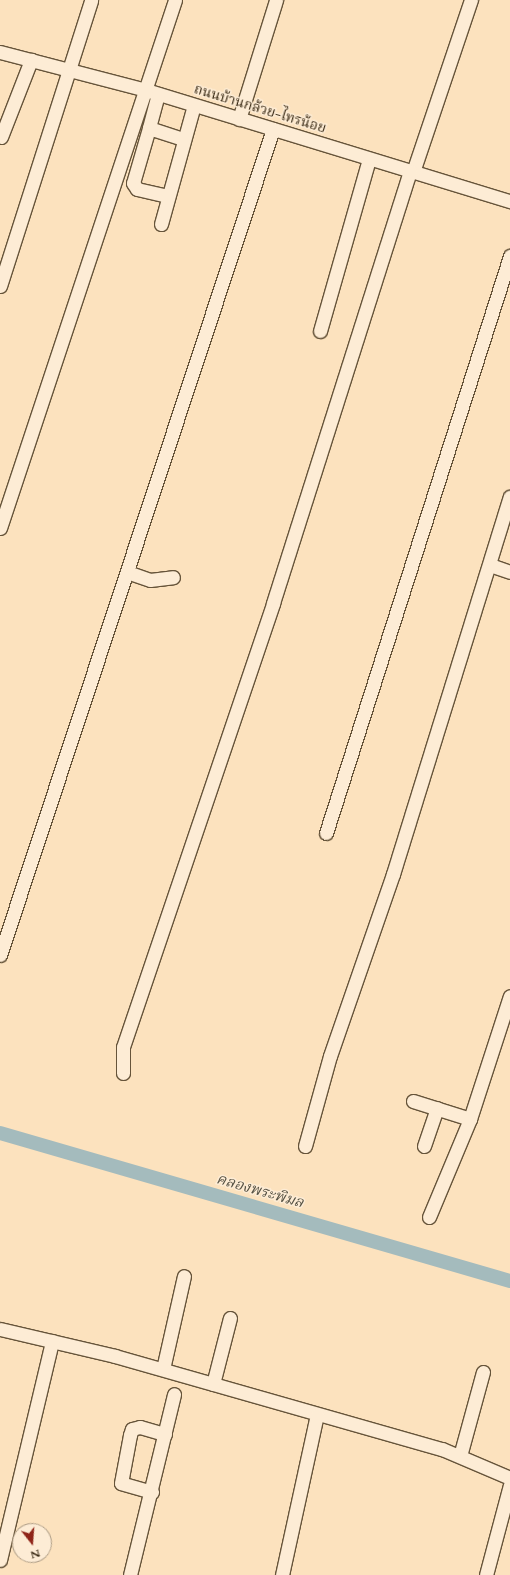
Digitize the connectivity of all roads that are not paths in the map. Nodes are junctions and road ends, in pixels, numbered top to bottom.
1 (90, 0) edge
2 (175, 0) edge
3 (276, 0) edge
4 (471, 0) edge
5 (0, 52) edge
6 (31, 60) junction
7 (70, 71) junction
8 (152, 92) junction
9 (194, 105) junction
10 (239, 119) junction
11 (149, 128) junction
12 (273, 129) junction
13 (1, 137) dead end
14 (183, 139) junction
15 (370, 159) junction
16 (411, 171) junction
17 (168, 196) junction
18 (510, 201) edge
19 (161, 224) dead end
20 (510, 256) edge
21 (0, 286) edge
22 (320, 331) dead end
23 (510, 497) edge
24 (0, 528) edge
25 (490, 565) junction
26 (126, 572) junction
27 (510, 572) edge
28 (172, 577) dead end
29 (326, 833) dead end
30 (0, 955) edge
31 (510, 996) edge
32 (123, 1073) dead end
33 (413, 1101) dead end
34 (437, 1108) junction
35 (470, 1119) junction
36 (305, 1146) dead end
37 (424, 1146) dead end
38 (429, 1217) dead end
39 (184, 1276) dead end
40 (230, 1318) dead end
41 (0, 1329) edge
42 (52, 1341) junction
43 (163, 1369) junction
44 (482, 1372) dead end
45 (213, 1384) junction
46 (174, 1394) dead end
47 (317, 1415) junction
48 (165, 1434) junction
49 (460, 1456) junction
50 (510, 1478) edge
51 (510, 1485) edge
52 (152, 1492) junction
53 (0, 1560) edge
54 (130, 1575) edge
55 (282, 1575) edge
56 (486, 1575) edge

1 - 7 street
2 - 8 street
3 - 10 street
4 - 16 street
5 - 6 street, ถนนบ้านกล้วย-ไทรน้อย
6 - 7 street, ถนนบ้านกล้วย-ไทรน้อย
6 - 13 street
7 - 8 street, ถนนบ้านกล้วย-ไทรน้อย
7 - 21 street
8 - 9 street, ถนนบ้านกล้วย-ไทรน้อย
8 - 11 street
8 - 24 street
9 - 10 street, ถนนบ้านกล้วย-ไทรน้อย
9 - 14 street
10 - 12 street, ถนนบ้านกล้วย-ไทรน้อย
11 - 14 street
11 - 17 street
12 - 15 street, ถนนบ้านกล้วย-ไทรน้อย
12 - 26 street
14 - 17 street
15 - 16 street, ถนนบ้านกล้วย-ไทรน้อย
15 - 22 street
16 - 18 street, ถนนบ้านกล้วย-ไทรน้อย
16 - 32 street
17 - 19 street
20 - 29 street
23 - 25 street
25 - 27 street
25 - 36 street
26 - 28 street
26 - 30 street
31 - 35 street
33 - 34 street
34 - 35 street
34 - 37 street
35 - 38 street
39 - 43 street
40 - 45 street
41 - 42 street
42 - 43 street
42 - 53 street
43 - 45 street
44 - 49 street
45 - 47 street
46 - 48 street
47 - 49 street
47 - 55 street
48 - 52 street
48 - 52 street
49 - 50 street
51 - 56 street
52 - 54 street

